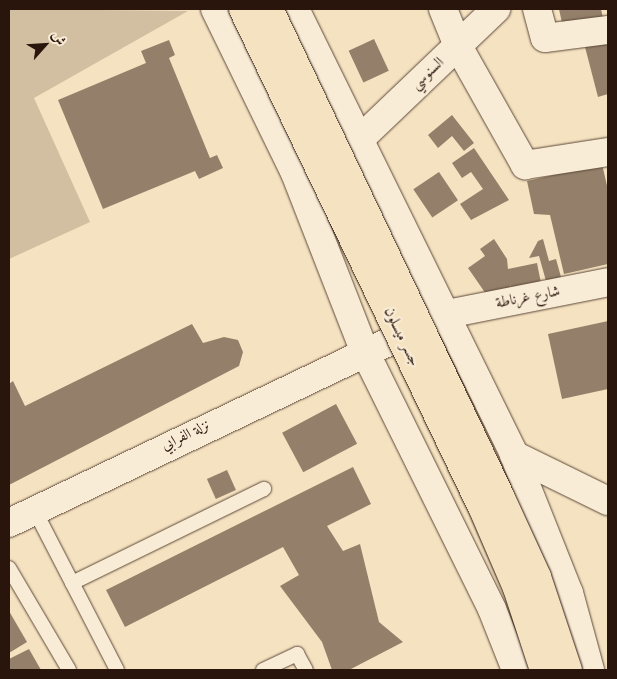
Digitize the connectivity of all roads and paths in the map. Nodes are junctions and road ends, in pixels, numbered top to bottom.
1 (215, 9) edge
2 (243, 9) edge
3 (269, 9) edge
4 (295, 9) edge
5 (443, 9) edge
6 (496, 9) edge
7 (537, 9) edge
8 (608, 30) edge
9 (458, 46) junction
10 (359, 140) junction
11 (608, 152) edge
12 (608, 282) edge
13 (447, 314) junction
14 (364, 350) junction
15 (514, 455) junction
16 (264, 489) dead end
17 (608, 501) edge
18 (34, 509) junction
19 (9, 523) edge
20 (9, 568) edge
21 (72, 583) junction
22 (69, 670) edge
23 (117, 670) edge
24 (263, 670) edge
25 (306, 670) edge
26 (516, 670) edge
27 (544, 670) edge
28 (568, 670) edge
29 (590, 670) edge

1 - 14 main road
2 - 27 main road, جسر ميسلون, bridge
3 - 28 main road, جسر ميسلون, bridge
4 - 10 main road
5 - 9 main road
6 - 9 main road, السنوسي
7 - 8 main road
9 - 10 main road, السنوسي
9 - 11 main road
10 - 13 main road
12 - 13 main road, شارع غرناطة
13 - 14 main road, شارع غرناطة
13 - 15 main road
14 - 18 main road, نزلة الفرابي
14 - 26 main road
15 - 17 main road
15 - 29 main road
16 - 21 lane
18 - 19 main road, نزلة الفرابي
18 - 21 lane
20 - 22 lane
21 - 23 lane
24 - 25 lane

